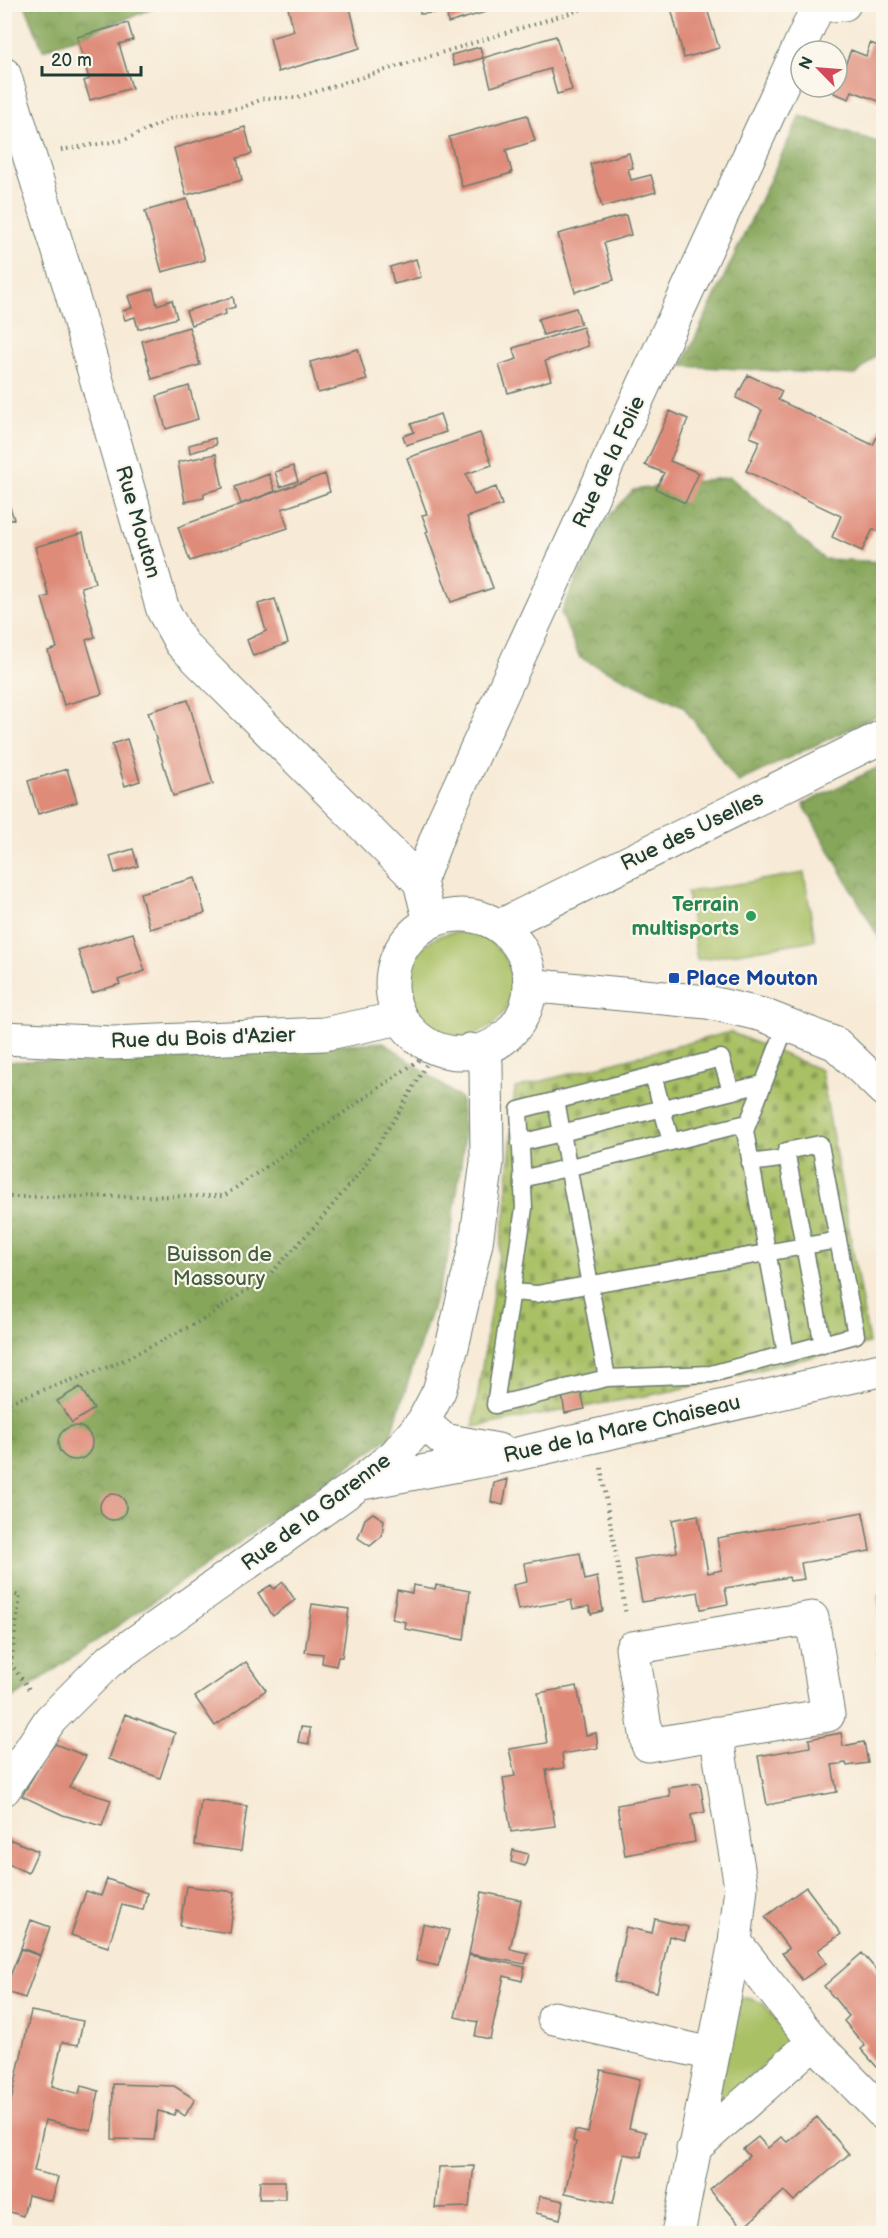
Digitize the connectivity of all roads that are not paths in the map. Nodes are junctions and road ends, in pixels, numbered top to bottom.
1 (826, 5) edge
2 (4, 74) edge
3 (884, 736) edge
4 (420, 882) junction
5 (430, 922) junction
6 (500, 926) junction
7 (530, 981) junction
8 (400, 1018) junction
9 (787, 1023) junction
10 (4, 1038) edge
11 (470, 1050) junction
12 (652, 1075) junction
13 (762, 1084) junction
14 (884, 1090) edge
15 (731, 1091) junction
16 (556, 1100) junction
17 (662, 1109) junction
18 (747, 1124) junction
19 (562, 1133) junction
20 (671, 1142) junction
21 (520, 1143) junction
22 (787, 1158) junction
23 (750, 1163) junction
24 (568, 1168) junction
25 (522, 1179) junction
26 (838, 1240) junction
27 (804, 1247) junction
28 (767, 1253) junction
29 (590, 1285) junction
30 (513, 1292) junction
31 (823, 1345) junction
32 (786, 1354) junction
33 (884, 1369) edge
34 (607, 1378) junction
35 (423, 1422) junction
36 (517, 1454) junction
37 (360, 1483) junction
38 (716, 1733) junction
39 (4, 1790) edge
40 (735, 1942) junction
41 (554, 2018) dead end
42 (814, 2042) junction
43 (712, 2054) junction
44 (884, 2114) edge
45 (693, 2149) junction
46 (678, 2234) edge

1 - 4 street, Rue de la Folie
2 - 4 street, Rue Mouton
3 - 6 street, Rue des Uselles
4 - 5 street
5 - 6 street
5 - 8 street
6 - 7 street
7 - 9 street
7 - 11 street
8 - 10 street, Rue du Bois d'Azier
8 - 11 street
9 - 13 lane
9 - 14 street
11 - 35 street, Rue de la Garenne
12 - 15 lane
12 - 16 lane
12 - 17 lane
13 - 15 lane
13 - 18 lane
15 - 17 lane
16 - 19 lane
16 - 21 lane
17 - 19 lane
17 - 20 lane
18 - 20 lane
18 - 23 lane
19 - 21 lane
19 - 24 lane
20 - 24 lane
21 - 25 lane
22 - 23 lane
22 - 26 lane
22 - 27 lane
23 - 28 lane
24 - 25 lane
24 - 29 lane
25 - 30 lane
26 - 27 lane
26 - 31 lane
27 - 28 lane
27 - 31 lane
28 - 29 lane
28 - 32 lane
29 - 30 lane
29 - 34 lane
30 - 34 lane
31 - 32 lane
32 - 34 lane
33 - 36 street, Rue de la Mare Chaiseau
35 - 36 street
35 - 37 street, Rue de la Garenne
36 - 37 street, Rue de la Mare Chaiseau
37 - 39 street, Rue de la Garenne
38 - 38 street
38 - 40 street
40 - 42 street
40 - 43 street
41 - 43 street
42 - 44 street
42 - 45 street
43 - 45 street
45 - 46 street

